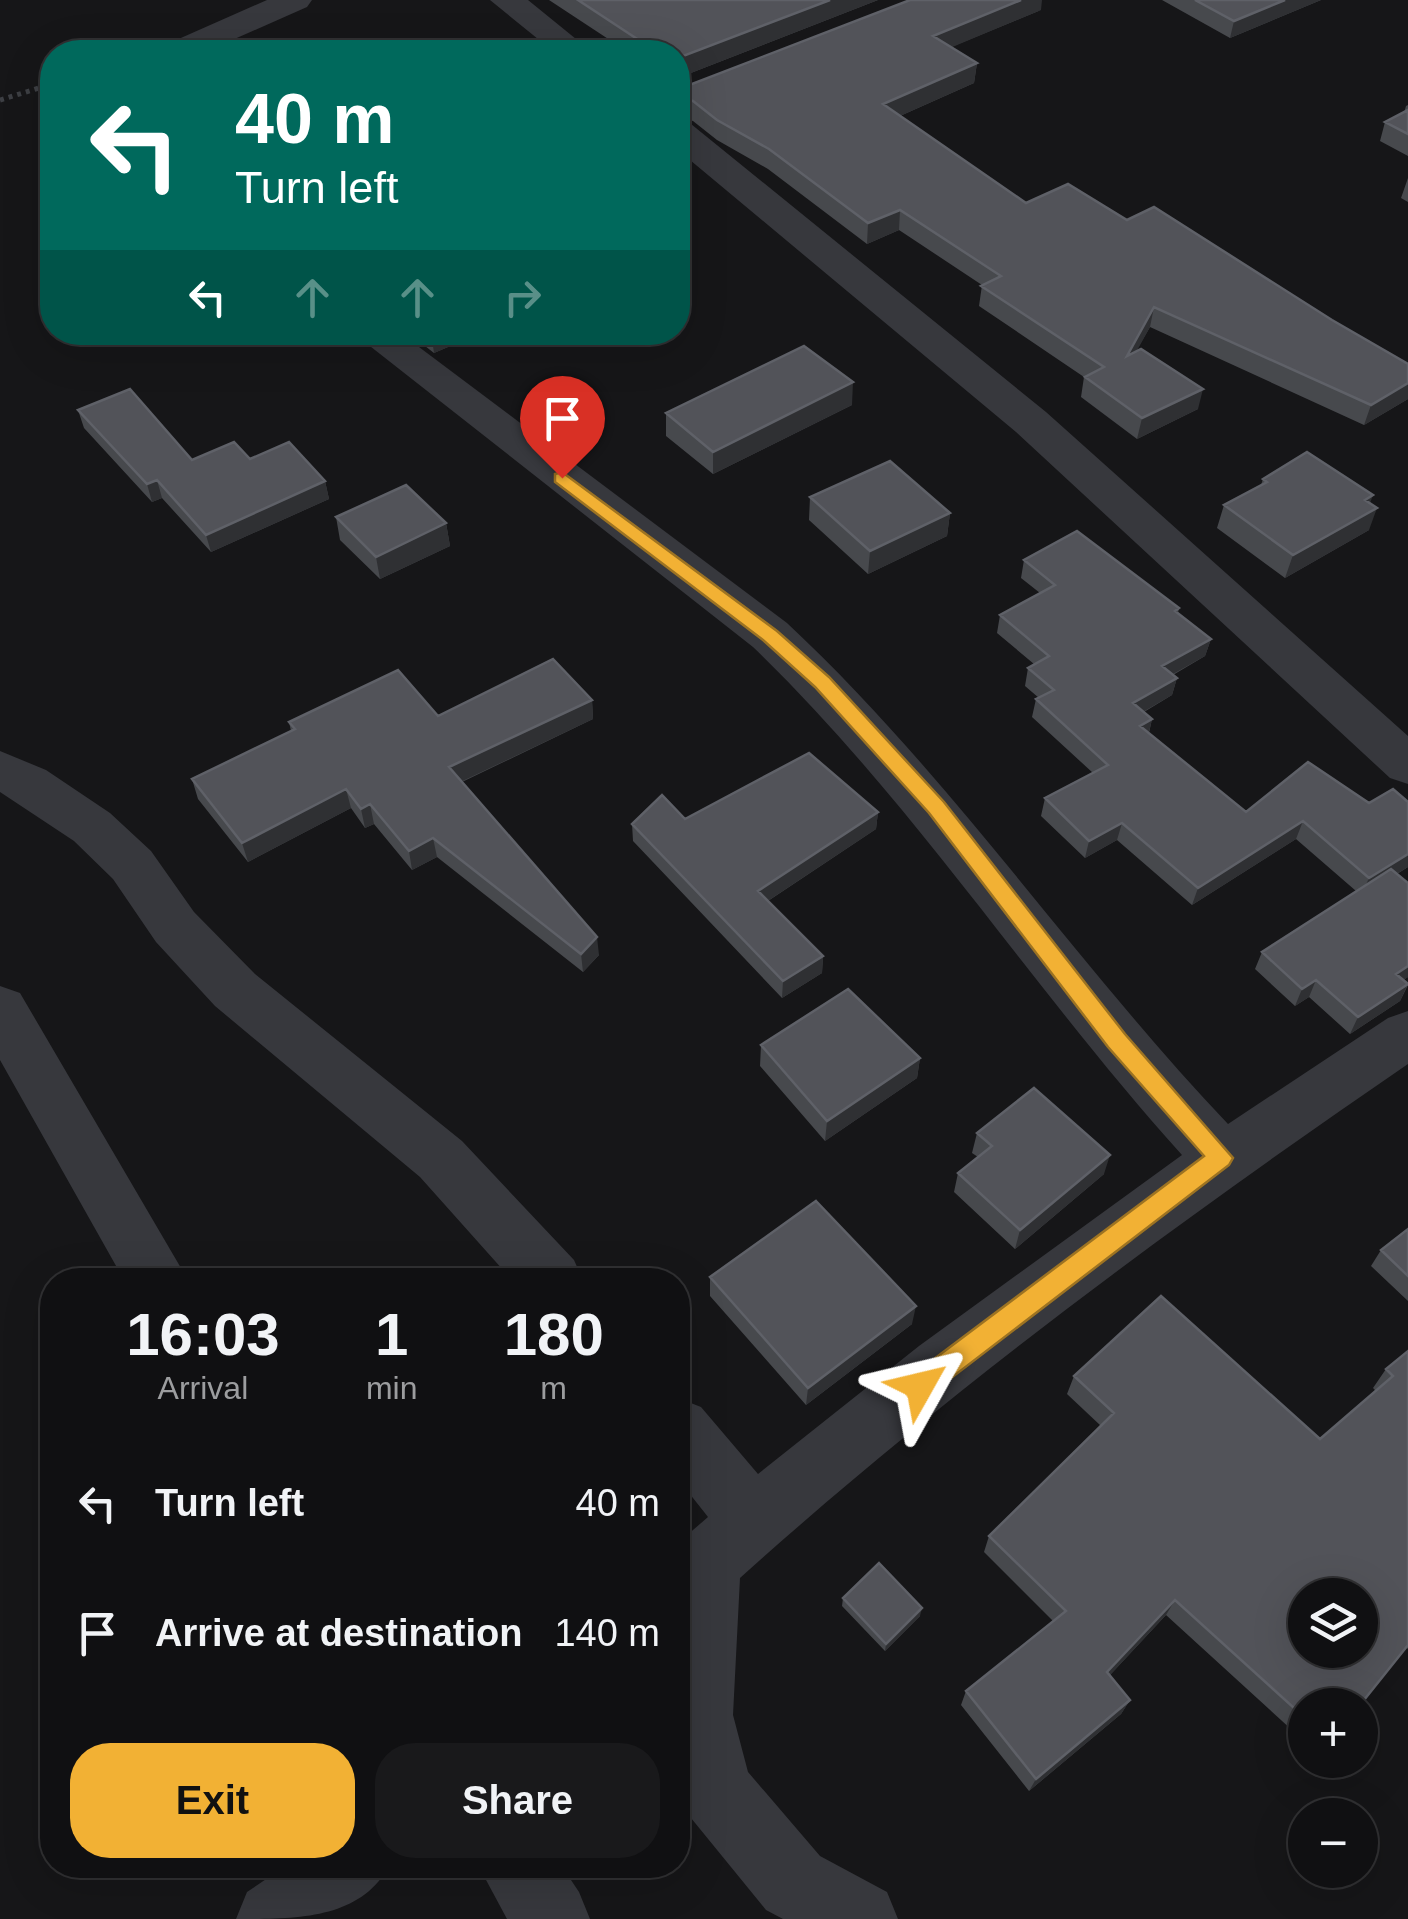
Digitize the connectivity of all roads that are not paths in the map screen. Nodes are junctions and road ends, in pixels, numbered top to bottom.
1 (295, 0) edge
2 (507, 0) edge
3 (204, 40) edge
4 (559, 40) edge
5 (690, 142) edge
6 (389, 345) edge
7 (1408, 765) edge
8 (0, 770) edge
9 (0, 1009) edge
10 (1408, 1034) edge
11 (1220, 1158) junction
12 (150, 1268) edge
13 (541, 1268) edge
14 (690, 1473) edge
15 (713, 1557) edge
16 (333, 1878) edge
17 (525, 1878) edge
18 (274, 1919) edge
19 (552, 1919) edge
20 (860, 1919) edge

1 - 3 street
2 - 4 street
5 - 7 street
6 - 11 street
8 - 13 street
9 - 12 street
10 - 11 street
11 - 15 street
14 - 15 street
15 - 20 street
16 - 18 street
17 - 19 street

